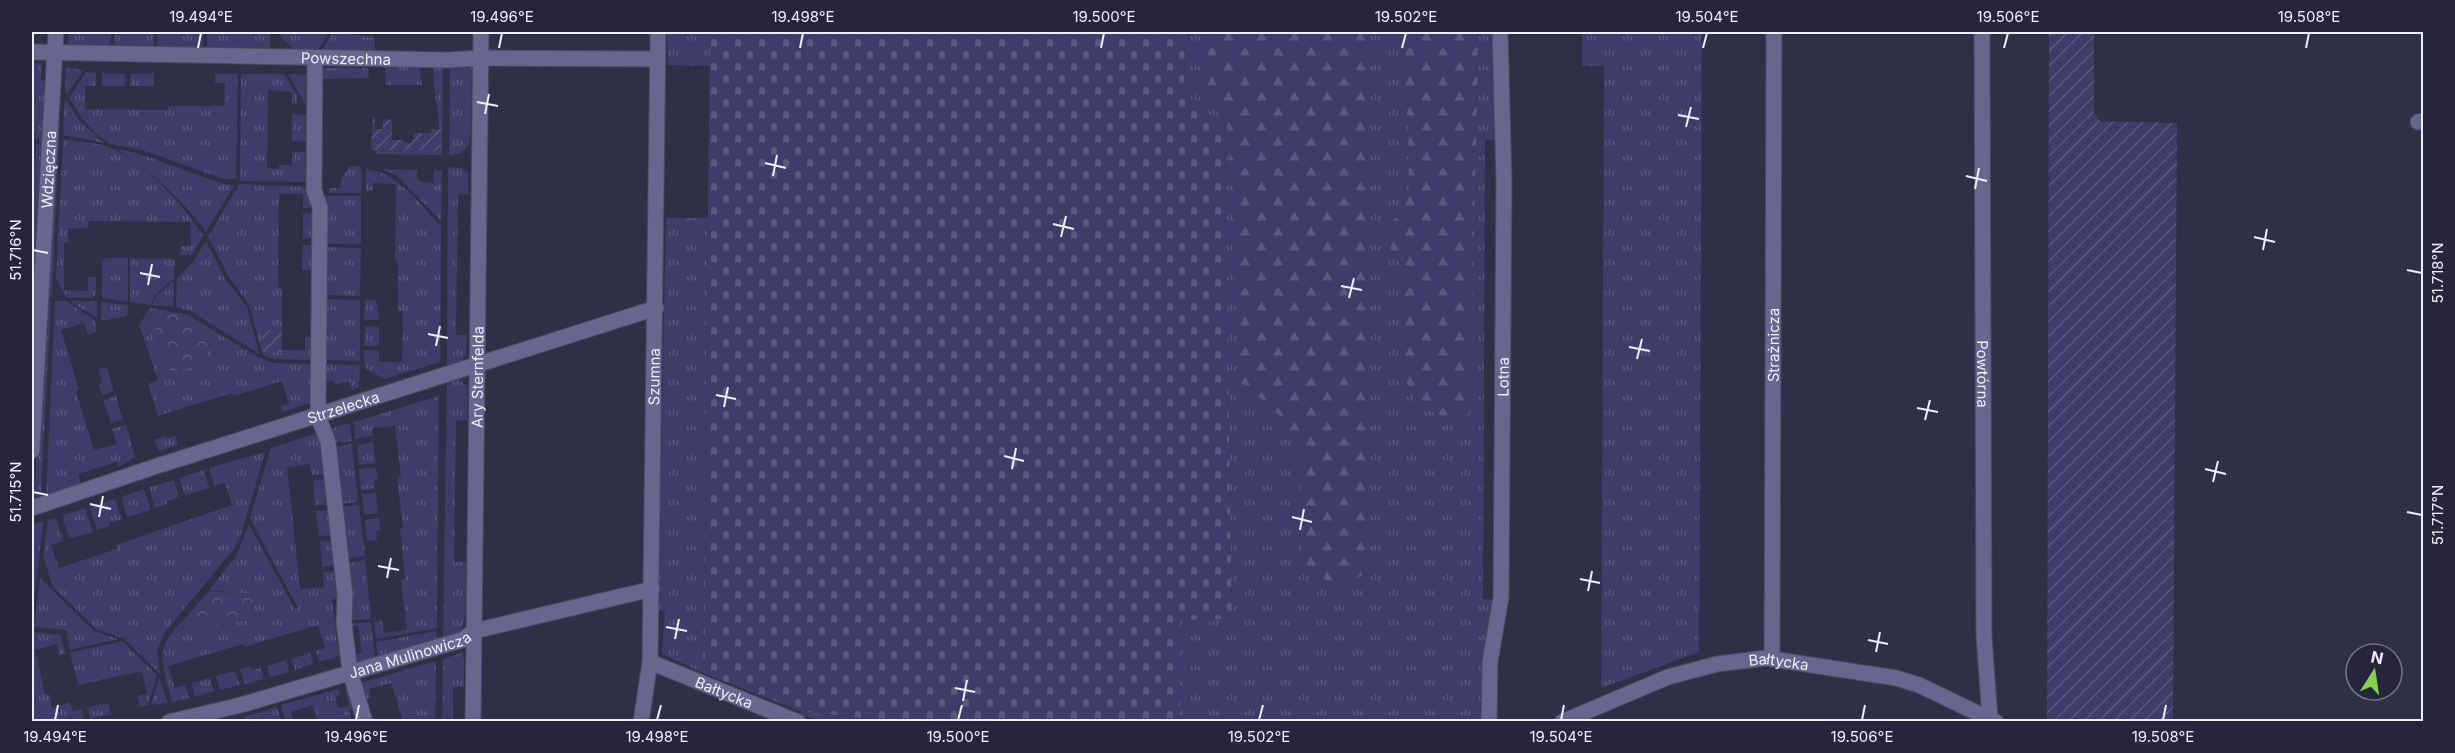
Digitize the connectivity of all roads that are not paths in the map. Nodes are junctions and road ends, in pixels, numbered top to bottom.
1 (56, 32) edge
2 (481, 32) edge
3 (658, 32) edge
4 (1500, 32) edge
5 (1774, 32) edge
6 (1982, 32) edge
7 (32, 52) edge
8 (55, 54) junction
9 (315, 58) junction
10 (481, 58) junction
11 (658, 58) junction
12 (656, 308) junction
13 (477, 364) junction
14 (318, 416) junction
15 (32, 452) edge
16 (32, 508) edge
17 (652, 589) junction
18 (474, 631) junction
19 (1772, 659) junction
20 (650, 662) junction
21 (350, 672) junction
22 (1993, 720) edge
23 (169, 722) edge
24 (365, 722) edge
25 (474, 722) edge
26 (641, 722) edge
27 (798, 722) edge
28 (1489, 722) edge
29 (1562, 722) edge

1 - 8 street, Wdzięczna
2 - 10 street, Ary Sternfelda
3 - 11 street, Szumna
4 - 28 street, Lotna
5 - 19 street, Strażnicza
6 - 22 street, Powtórna
7 - 8 street, Powszechna
8 - 9 street, Powszechna
8 - 15 street, Wdzięczna
9 - 10 street, Powszechna
9 - 14 street
10 - 11 street, Powszechna
10 - 13 street, Ary Sternfelda
11 - 12 street, Szumna
12 - 13 street, Strzelecka
12 - 17 street, Szumna
13 - 14 street, Strzelecka
13 - 18 street, Ary Sternfelda
14 - 16 street, Strzelecka
14 - 21 street
17 - 18 street, Jana Mulinowicza
17 - 20 street, Szumna
18 - 21 street, Jana Mulinowicza
18 - 25 street, Ary Sternfelda
19 - 22 street, Bałtycka
19 - 29 street, Bałtycka
20 - 26 street, Szumna
20 - 27 street, Bałtycka
21 - 23 street, Jana Mulinowicza
21 - 24 street

